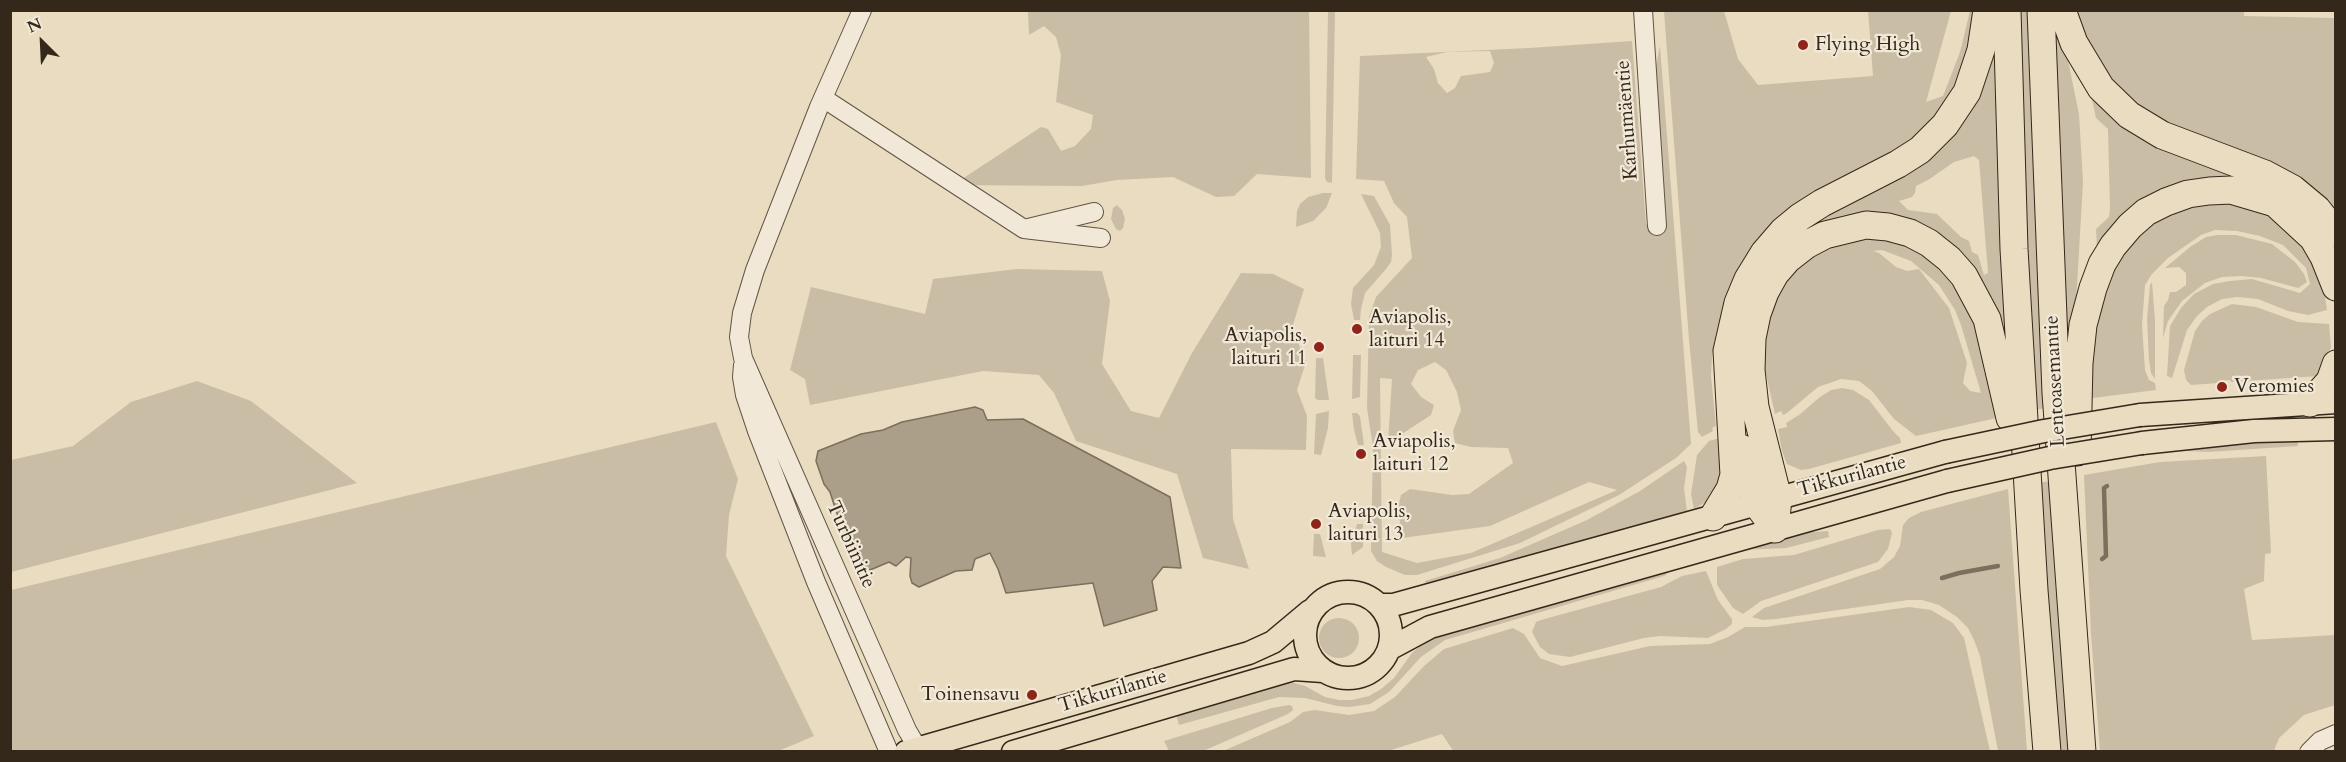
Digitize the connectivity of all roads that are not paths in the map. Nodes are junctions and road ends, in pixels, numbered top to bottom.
1 (862, 10) edge
2 (1643, 10) edge
3 (1987, 10) edge
4 (2007, 10) edge
5 (2041, 10) edge
6 (2062, 10) edge
7 (824, 98) junction
8 (1094, 212) dead end
9 (1658, 226) dead end
10 (1024, 229) junction
11 (2336, 233) edge
12 (1101, 238) dead end
13 (2336, 287) edge
14 (743, 358) junction
15 (2336, 364) edge
16 (2323, 402) edge
17 (1731, 412) junction
18 (2336, 429) edge
19 (1768, 501) junction
20 (2030, 510) junction
21 (1713, 517) junction
22 (1775, 529) junction
23 (2069, 584) junction
24 (1379, 605) junction
25 (1310, 612) junction
26 (1389, 650) junction
27 (1323, 671) junction
28 (2336, 734) edge
29 (915, 750) edge
30 (889, 752) edge
31 (1013, 752) edge
32 (2047, 752) edge
33 (2082, 752) edge
34 (2309, 752) edge

1 - 7 street, Turbiinitie
2 - 9 street, Karhumäentie
3 - 17 highway
4 - 20 highway, Lentoasemantie
5 - 23 highway, Lentoasemantie
6 - 11 highway
7 - 10 street
7 - 14 street, Turbiinitie
8 - 10 street
10 - 12 street
13 - 23 highway
14 - 29 street, Turbiinitie
14 - 30 street, Turbiinitie
15 - 16 highway
16 - 19 main road, Tikkurilantie, bridge
17 - 19 highway
17 - 21 highway
18 - 22 main road, Tikkurilantie, bridge
19 - 20 highway
19 - 21 main road, Tikkurilantie
19 - 22 highway
20 - 32 highway, Lentoasemantie
21 - 24 main road, Tikkurilantie
22 - 26 main road, Tikkurilantie
23 - 33 highway, Lentoasemantie
24 - 25 main road
24 - 26 main road
25 - 27 main road
25 - 29 main road, Tikkurilantie
26 - 27 main road
27 - 31 main road, Tikkurilantie
28 - 34 street

